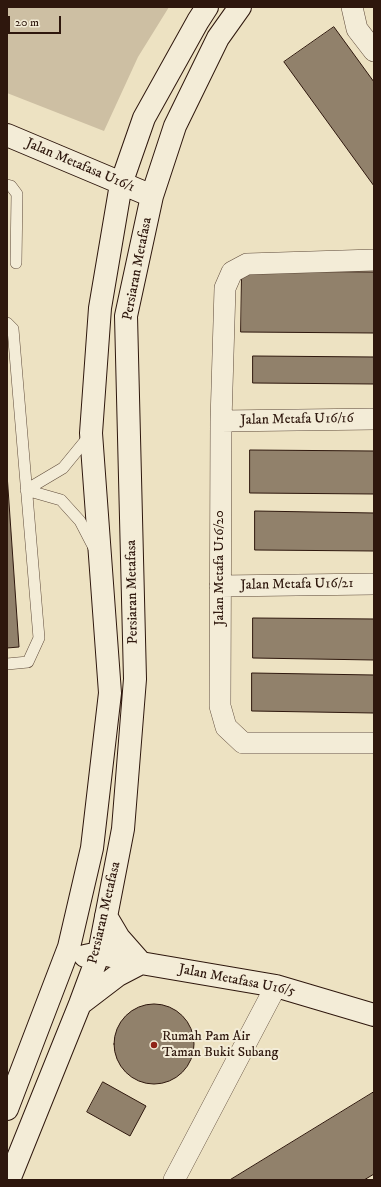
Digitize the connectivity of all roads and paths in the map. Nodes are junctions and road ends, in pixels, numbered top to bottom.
1 (207, 7) edge
2 (240, 7) edge
3 (352, 7) edge
4 (374, 51) edge
5 (7, 135) edge
6 (121, 184) junction
7 (7, 185) edge
8 (152, 196) junction
9 (374, 260) edge
10 (16, 263) dead end
11 (7, 323) edge
12 (374, 419) edge
13 (221, 421) junction
14 (91, 433) junction
15 (26, 490) junction
16 (101, 562) junction
17 (374, 584) edge
18 (220, 586) junction
19 (7, 664) edge
20 (374, 743) edge
21 (106, 916) junction
22 (99, 952) junction
23 (141, 963) junction
24 (56, 982) junction
25 (276, 986) junction
26 (80, 1004) junction
27 (374, 1015) edge
28 (7, 1110) edge
29 (9, 1180) edge
30 (174, 1180) edge

1 - 6 main road, Persiaran Metafasa
2 - 8 main road, Persiaran Metafasa
3 - 4 street
5 - 6 main road, Jalan Metafasa U16/1
6 - 8 main road, Jalan Metafasa U16/1
6 - 14 main road, Persiaran Metafasa
7 - 10 lane
8 - 21 main road, Persiaran Metafasa
9 - 13 street, Jalan Metafa U16/20
11 - 15 lane
12 - 13 street, Jalan Metafa U16/16
13 - 18 street, Jalan Metafa U16/20
14 - 15 lane
14 - 16 main road, Persiaran Metafasa
15 - 16 lane
15 - 19 lane
16 - 24 main road, Persiaran Metafasa
17 - 18 street, Jalan Metafa U16/21
18 - 20 street, Jalan Metafa U16/20
21 - 22 main road, Persiaran Metafasa
21 - 23 main road
22 - 23 main road, Jalan Metafasa U16/5
22 - 24 main road
22 - 26 main road, Persiaran Metafasa
23 - 25 main road, Jalan Metafasa U16/5
23 - 26 main road
24 - 28 main road, Persiaran Metafasa
25 - 27 main road, Jalan Metafasa U16/5
25 - 30 street
26 - 29 main road, Persiaran Metafasa

